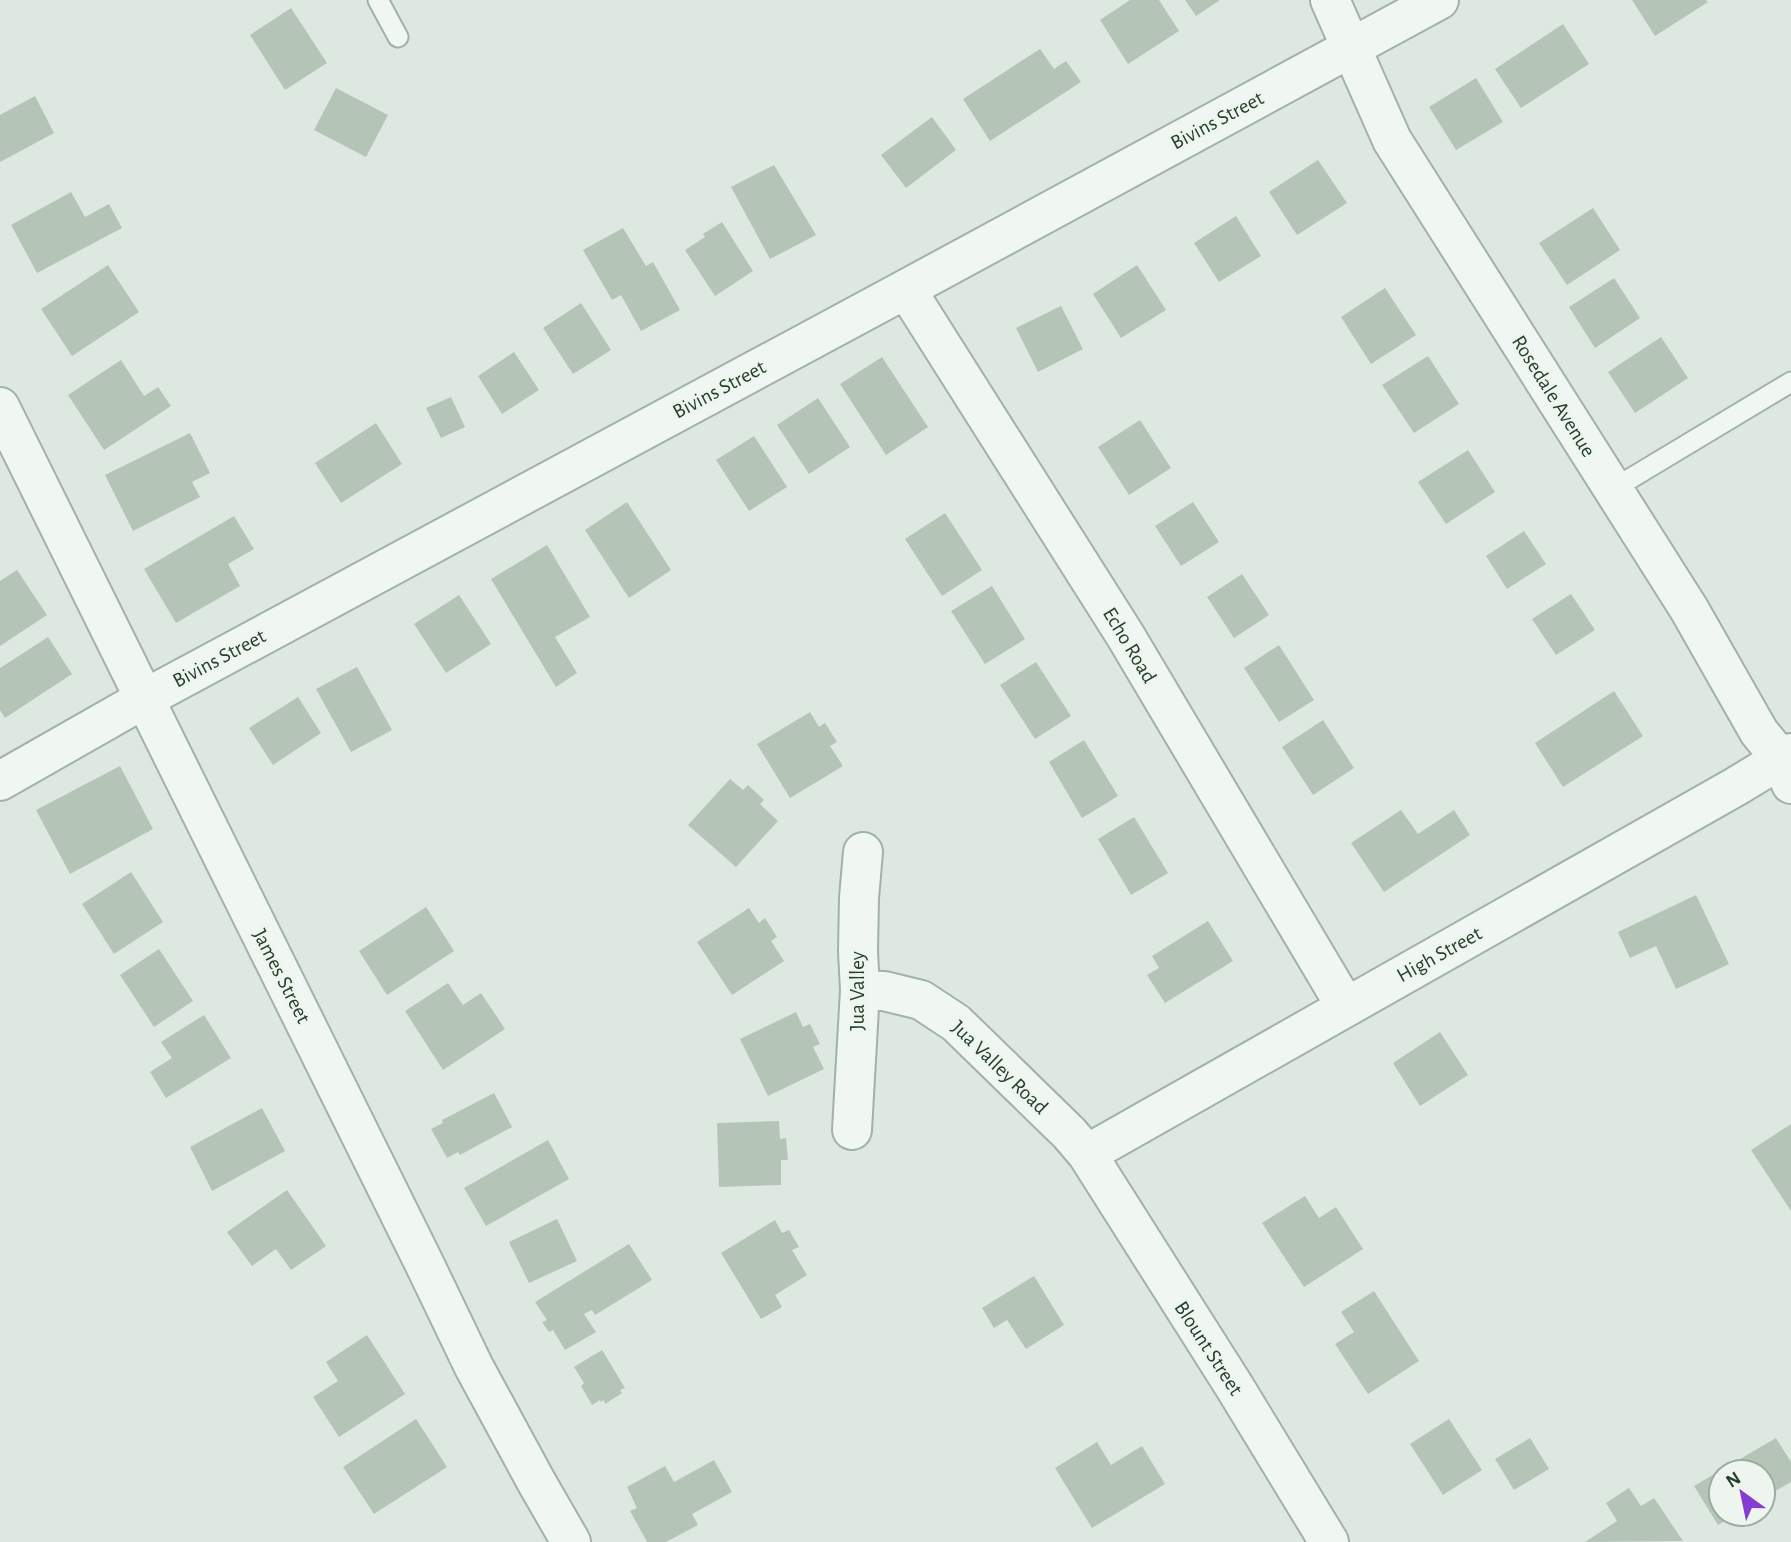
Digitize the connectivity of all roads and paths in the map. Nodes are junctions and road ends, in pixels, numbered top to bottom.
1 (378, 0) edge
2 (1330, 0) edge
3 (1438, 0) edge
4 (398, 37) dead end
5 (1351, 47) junction
6 (906, 289) junction
7 (1791, 382) edge
8 (0, 407) edge
9 (1613, 489) junction
10 (144, 699) junction
11 (1788, 766) edge
12 (0, 781) edge
13 (863, 852) dead end
14 (860, 990) junction
15 (1346, 1007) junction
16 (852, 1130) dead end
17 (1087, 1154) junction
18 (571, 1542) edge
19 (1329, 1542) edge

1 - 4 lane
2 - 5 street, Rosedale Avenue
3 - 5 street, Bivins Street
5 - 6 street, Bivins Street
5 - 9 street, Rosedale Avenue
6 - 10 street, Bivins Street
6 - 15 street, Echo Road
7 - 9 lane
8 - 10 street, James Street
9 - 11 street, Rosedale Avenue
10 - 12 street, Bivins Street
10 - 18 street, James Street
11 - 15 street, High Street
13 - 14 street, Jua Valley
14 - 16 street, Jua Valley
14 - 17 street, Jua Valley Road
15 - 17 street, High Street
17 - 19 street, Blount Street

